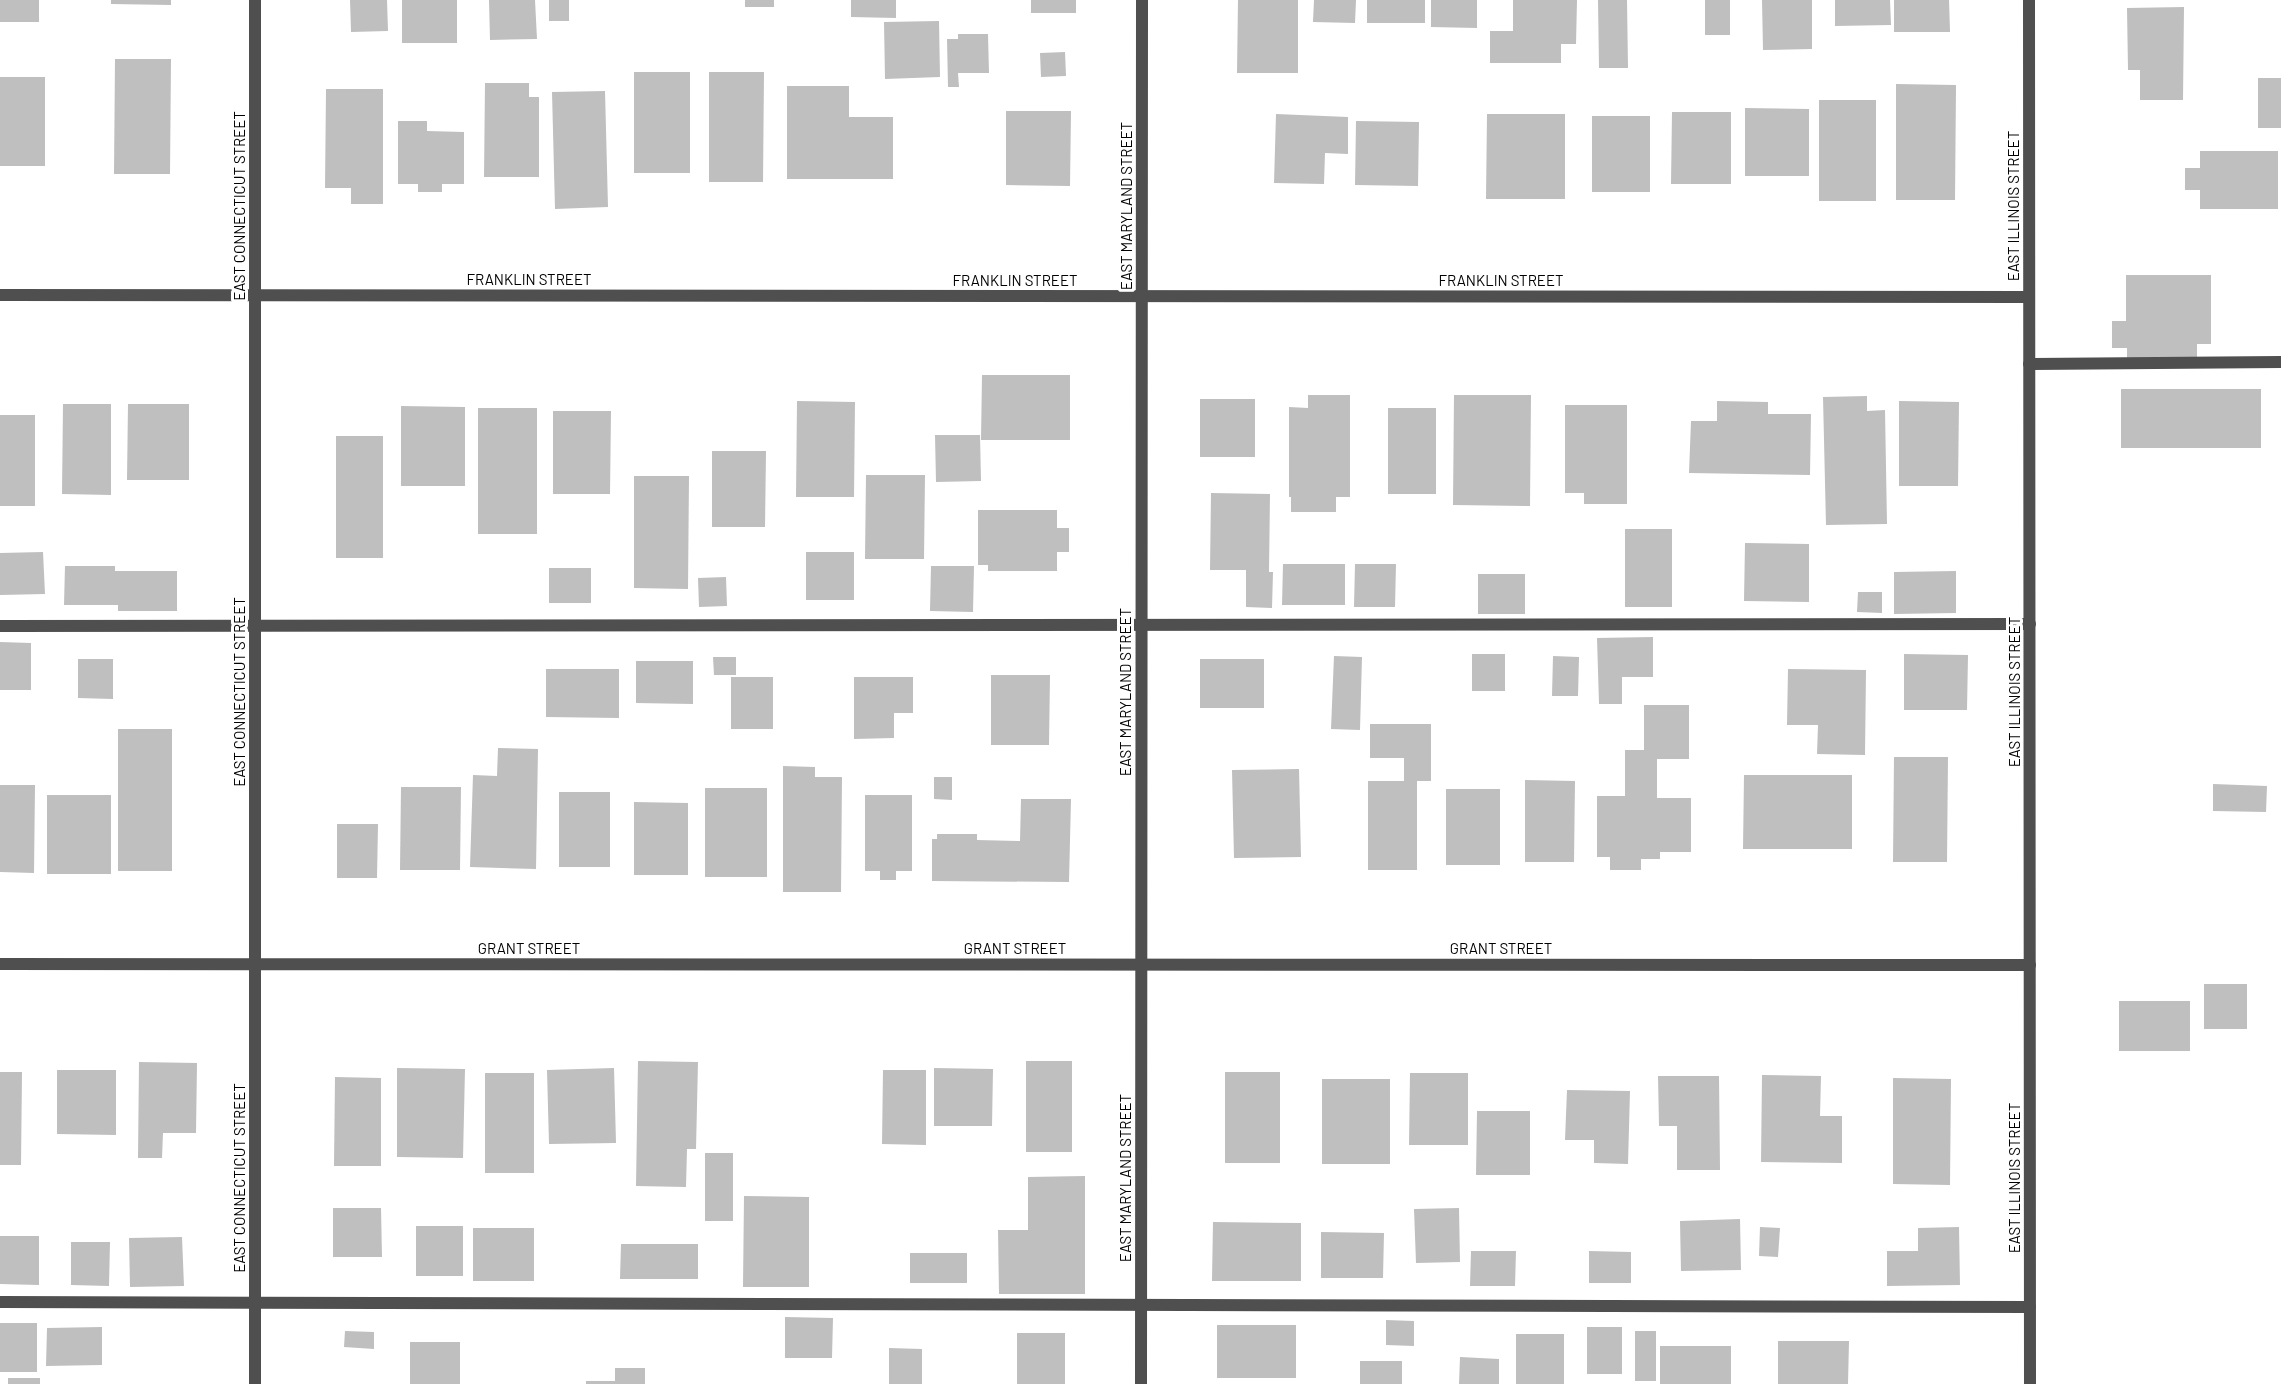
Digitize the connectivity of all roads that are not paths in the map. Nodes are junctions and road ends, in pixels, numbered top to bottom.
1 (255, 0) edge
2 (1142, 0) edge
3 (2029, 0) edge
4 (0, 295) edge
5 (255, 295) junction
6 (1142, 296) junction
7 (2029, 297) junction
8 (2281, 362) edge
9 (2029, 364) junction
10 (2030, 624) junction
11 (255, 625) junction
12 (1141, 625) junction
13 (0, 626) edge
14 (0, 963) edge
15 (255, 964) junction
16 (1141, 964) junction
17 (2030, 964) junction
18 (0, 1302) edge
19 (255, 1303) junction
20 (1141, 1305) junction
21 (2030, 1307) junction
22 (255, 1384) edge
23 (1141, 1384) edge
24 (2030, 1384) edge

1 - 5 street, EAST CONNECTICUT STREET
2 - 6 street, EAST MARYLAND STREET
3 - 7 street, EAST ILLINOIS STREET
4 - 5 street, FRANKLIN STREET
5 - 6 street, FRANKLIN STREET
5 - 11 street, EAST CONNECTICUT STREET
6 - 7 street, FRANKLIN STREET
6 - 12 street, EAST MARYLAND STREET
7 - 9 street, EAST ILLINOIS STREET
8 - 9 street
9 - 10 street, EAST ILLINOIS STREET
10 - 12 street
10 - 17 street, EAST ILLINOIS STREET
11 - 12 street
11 - 13 street
11 - 15 street, EAST CONNECTICUT STREET
12 - 16 street, EAST MARYLAND STREET
14 - 15 street, GRANT STREET
15 - 16 street, GRANT STREET
15 - 19 street, EAST CONNECTICUT STREET
16 - 17 street, GRANT STREET
16 - 20 street, EAST MARYLAND STREET
17 - 21 street, EAST ILLINOIS STREET
18 - 19 street
19 - 20 street
19 - 22 street, EAST CONNECTICUT STREET
20 - 21 street
20 - 23 street, EAST MARYLAND STREET
21 - 24 street, EAST ILLINOIS STREET

